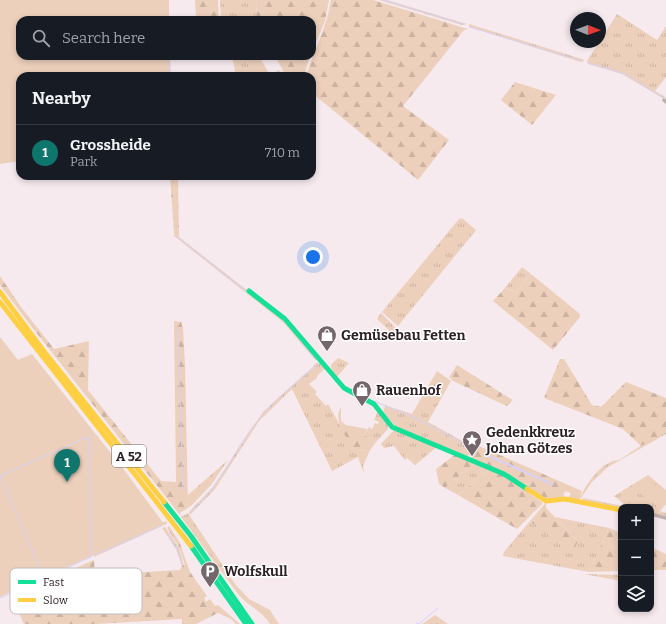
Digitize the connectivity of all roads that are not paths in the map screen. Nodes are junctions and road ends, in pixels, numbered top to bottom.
1 (249, 291) dead end
2 (0, 292) edge
3 (0, 302) edge
4 (618, 509) edge
5 (654, 515) edge
6 (666, 518) edge
7 (246, 624) edge
8 (252, 624) edge

1 - 4 main road
2 - 8 main road, A 52
3 - 7 main road, A 52
5 - 6 street

